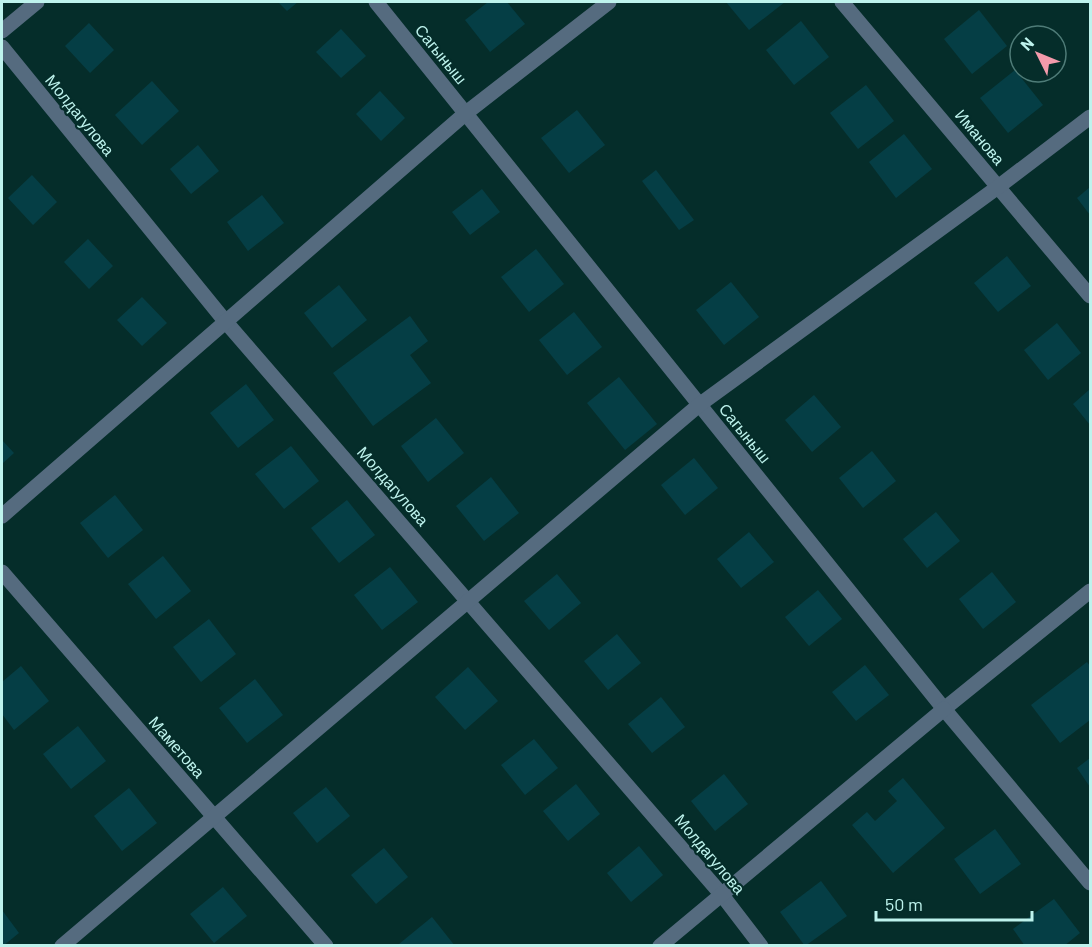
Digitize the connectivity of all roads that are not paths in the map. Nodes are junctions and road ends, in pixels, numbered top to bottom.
1 (37, 2) edge
2 (376, 2) edge
3 (609, 2) edge
4 (842, 2) edge
5 (2, 31) edge
6 (2, 47) edge
7 (466, 113) junction
8 (1090, 117) edge
9 (998, 187) junction
10 (1090, 296) edge
11 (225, 321) junction
12 (699, 405) junction
13 (2, 516) edge
14 (2, 572) edge
15 (1090, 591) edge
16 (467, 600) junction
17 (944, 709) junction
18 (213, 817) junction
19 (1090, 883) edge
20 (722, 895) junction
21 (62, 945) edge
22 (326, 945) edge
23 (660, 945) edge
24 (762, 945) edge

1 - 5 street
2 - 7 street, Сагыныш
3 - 7 street
4 - 9 street, Иманова
6 - 11 street, Молдагулова
7 - 11 street
7 - 12 street, Сагыныш
8 - 9 street
9 - 10 street, Иманова
9 - 12 street
11 - 13 street
11 - 16 street, Молдагулова
12 - 16 street
12 - 17 street, Сагыныш
14 - 18 street, Маметова
15 - 17 street
16 - 18 street
16 - 20 street, Молдагулова
17 - 19 street, Сагыныш
17 - 20 street
18 - 21 street
18 - 22 street, Маметова
20 - 23 street
20 - 24 street, Молдагулова

